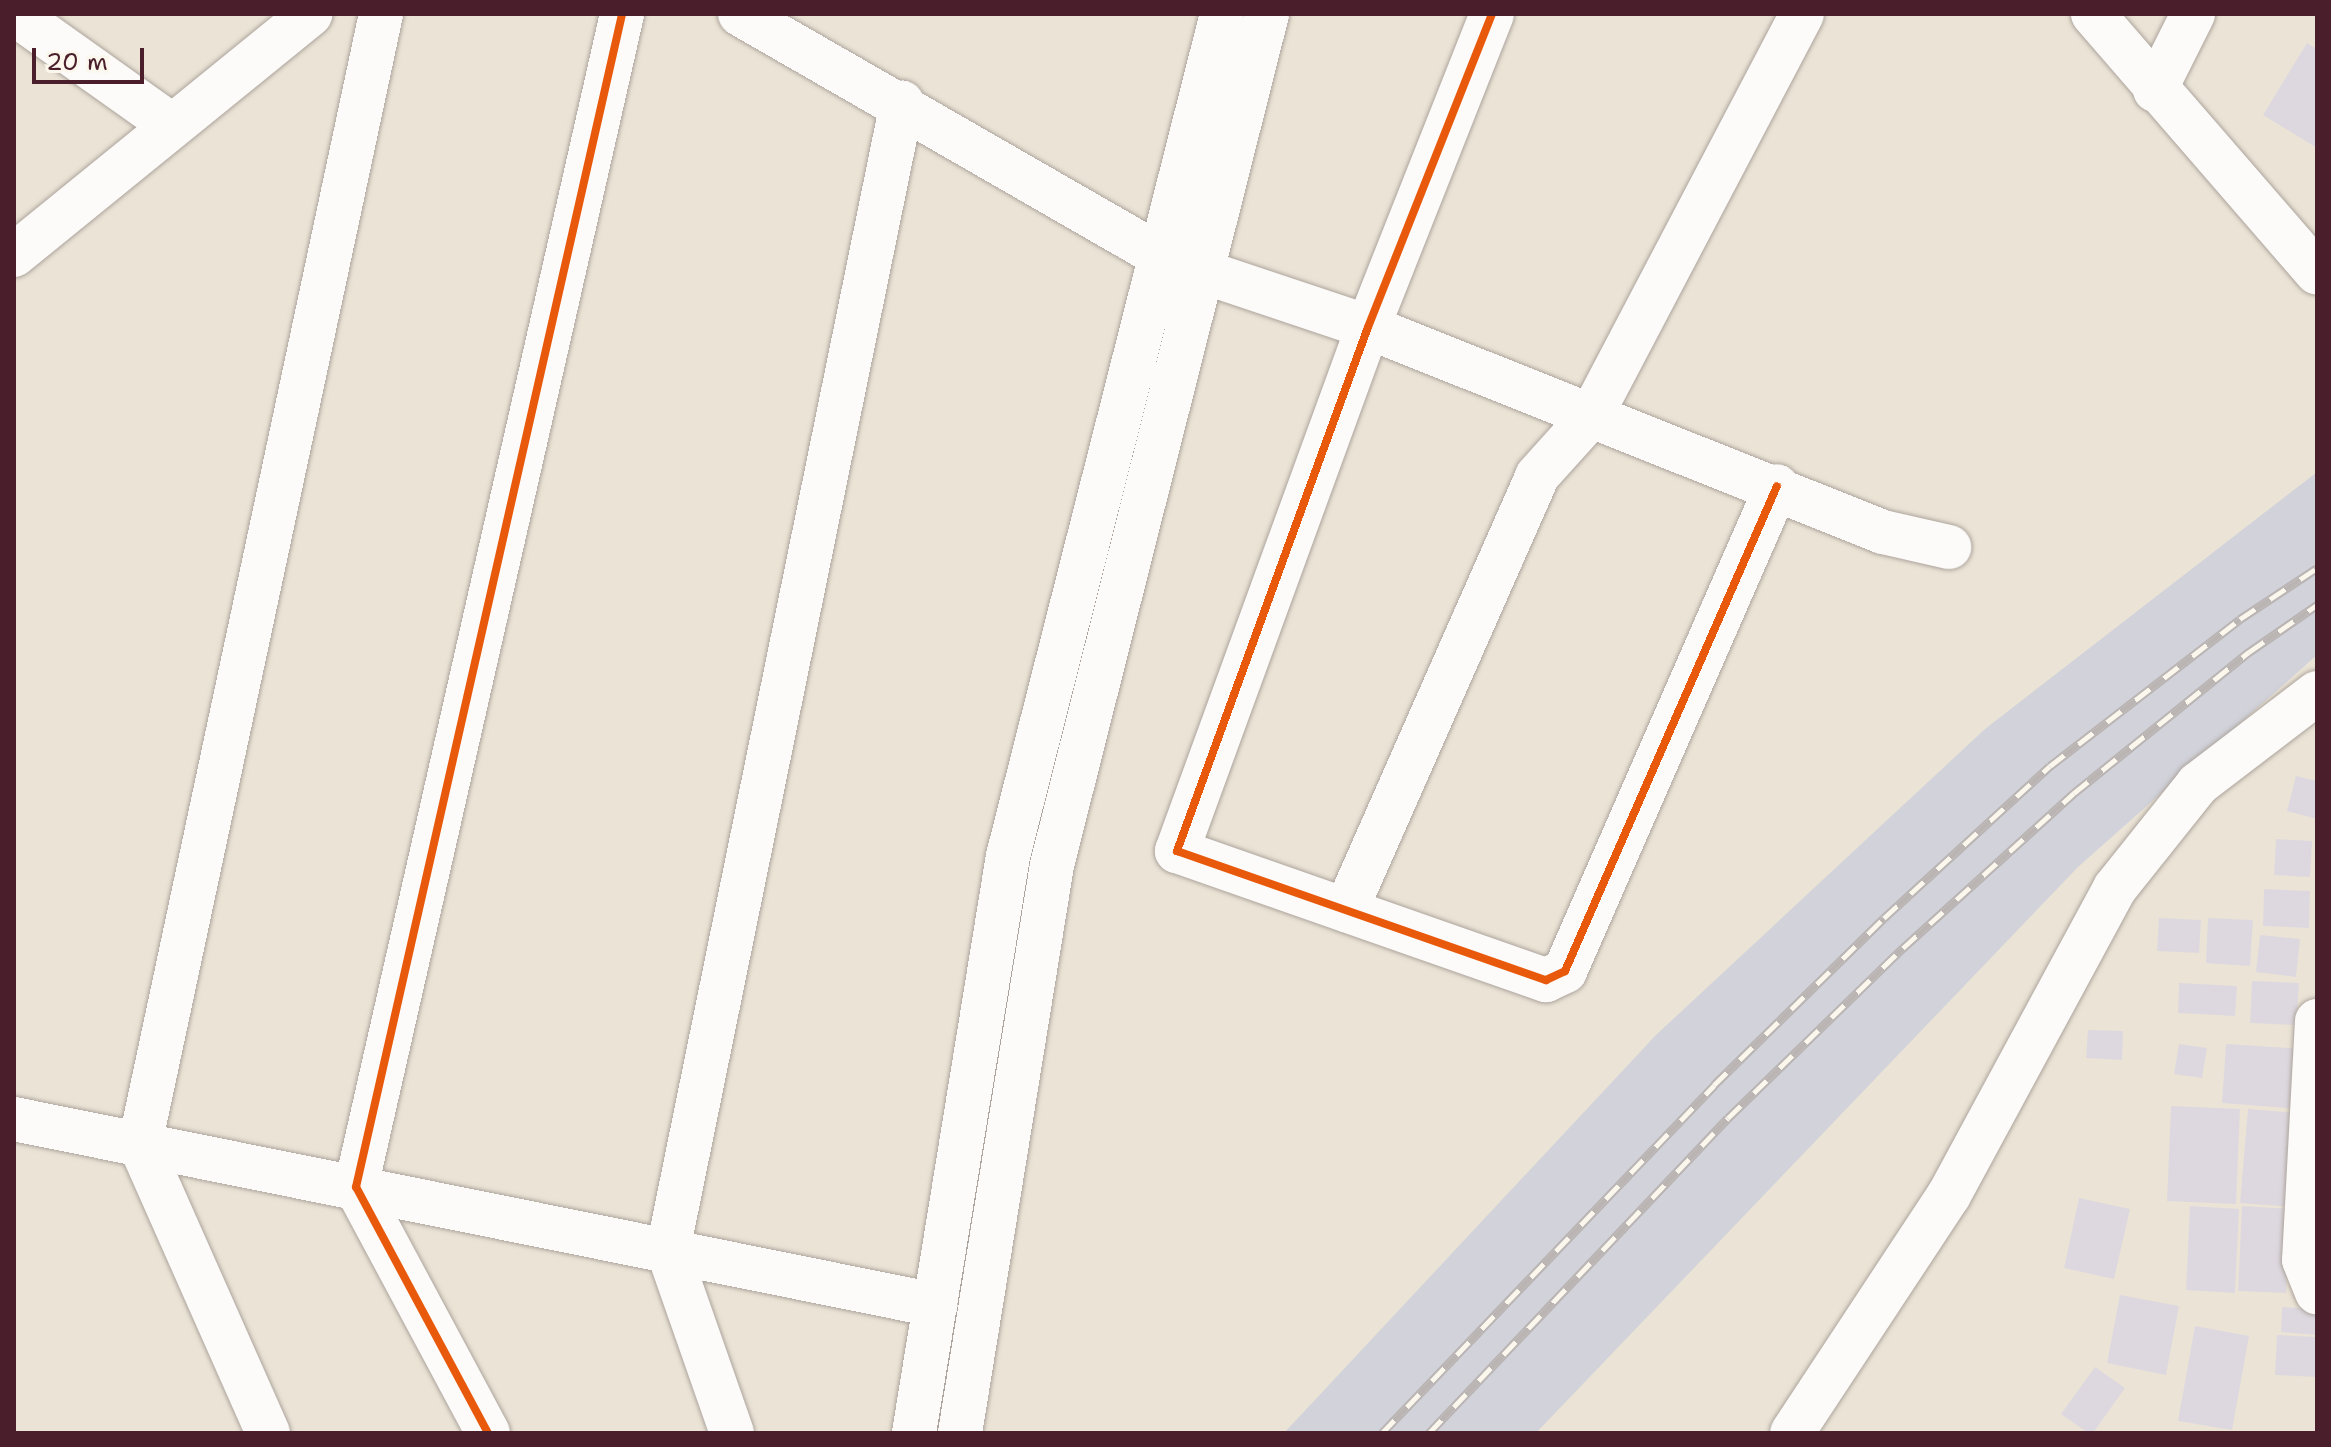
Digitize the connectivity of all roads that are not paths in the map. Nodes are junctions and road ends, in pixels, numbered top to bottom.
1 (15, 14) edge
2 (311, 14) edge
3 (381, 14) edge
4 (622, 14) edge
5 (740, 14) edge
6 (1222, 14) edge
7 (1267, 14) edge
8 (1492, 14) edge
9 (1802, 14) edge
10 (2093, 14) edge
11 (2193, 14) edge
12 (2155, 90) junction
13 (902, 103) junction
14 (171, 125) junction
15 (14, 255) edge
16 (1162, 257) junction
17 (1204, 272) junction
18 (2317, 273) edge
19 (1368, 327) junction
20 (1591, 416) junction
21 (1777, 486) junction
22 (1949, 547) dead end
23 (2317, 693) edge
24 (1346, 910) junction
25 (2317, 1021) edge
26 (14, 1119) edge
27 (140, 1144) junction
28 (356, 1187) junction
29 (668, 1250) junction
30 (2317, 1293) edge
31 (935, 1305) junction
32 (268, 1433) edge
33 (488, 1433) edge
34 (732, 1433) edge
35 (914, 1433) edge
36 (960, 1433) edge
37 (1792, 1433) edge

1 - 14 street
2 - 14 street
3 - 27 street
4 - 28 street
5 - 13 street
6 - 16 street
7 - 17 street
8 - 19 street
9 - 20 street
10 - 12 street
11 - 12 street
12 - 18 street
13 - 16 street
13 - 29 street
14 - 15 street
16 - 31 street
17 - 19 street
17 - 36 street
19 - 20 street
19 - 24 street
20 - 21 street
20 - 24 street
21 - 22 street
21 - 24 street
23 - 37 street
25 - 30 street
26 - 27 street
27 - 28 street
27 - 32 street
28 - 29 street
28 - 33 street
29 - 31 street
29 - 34 street
31 - 35 street

